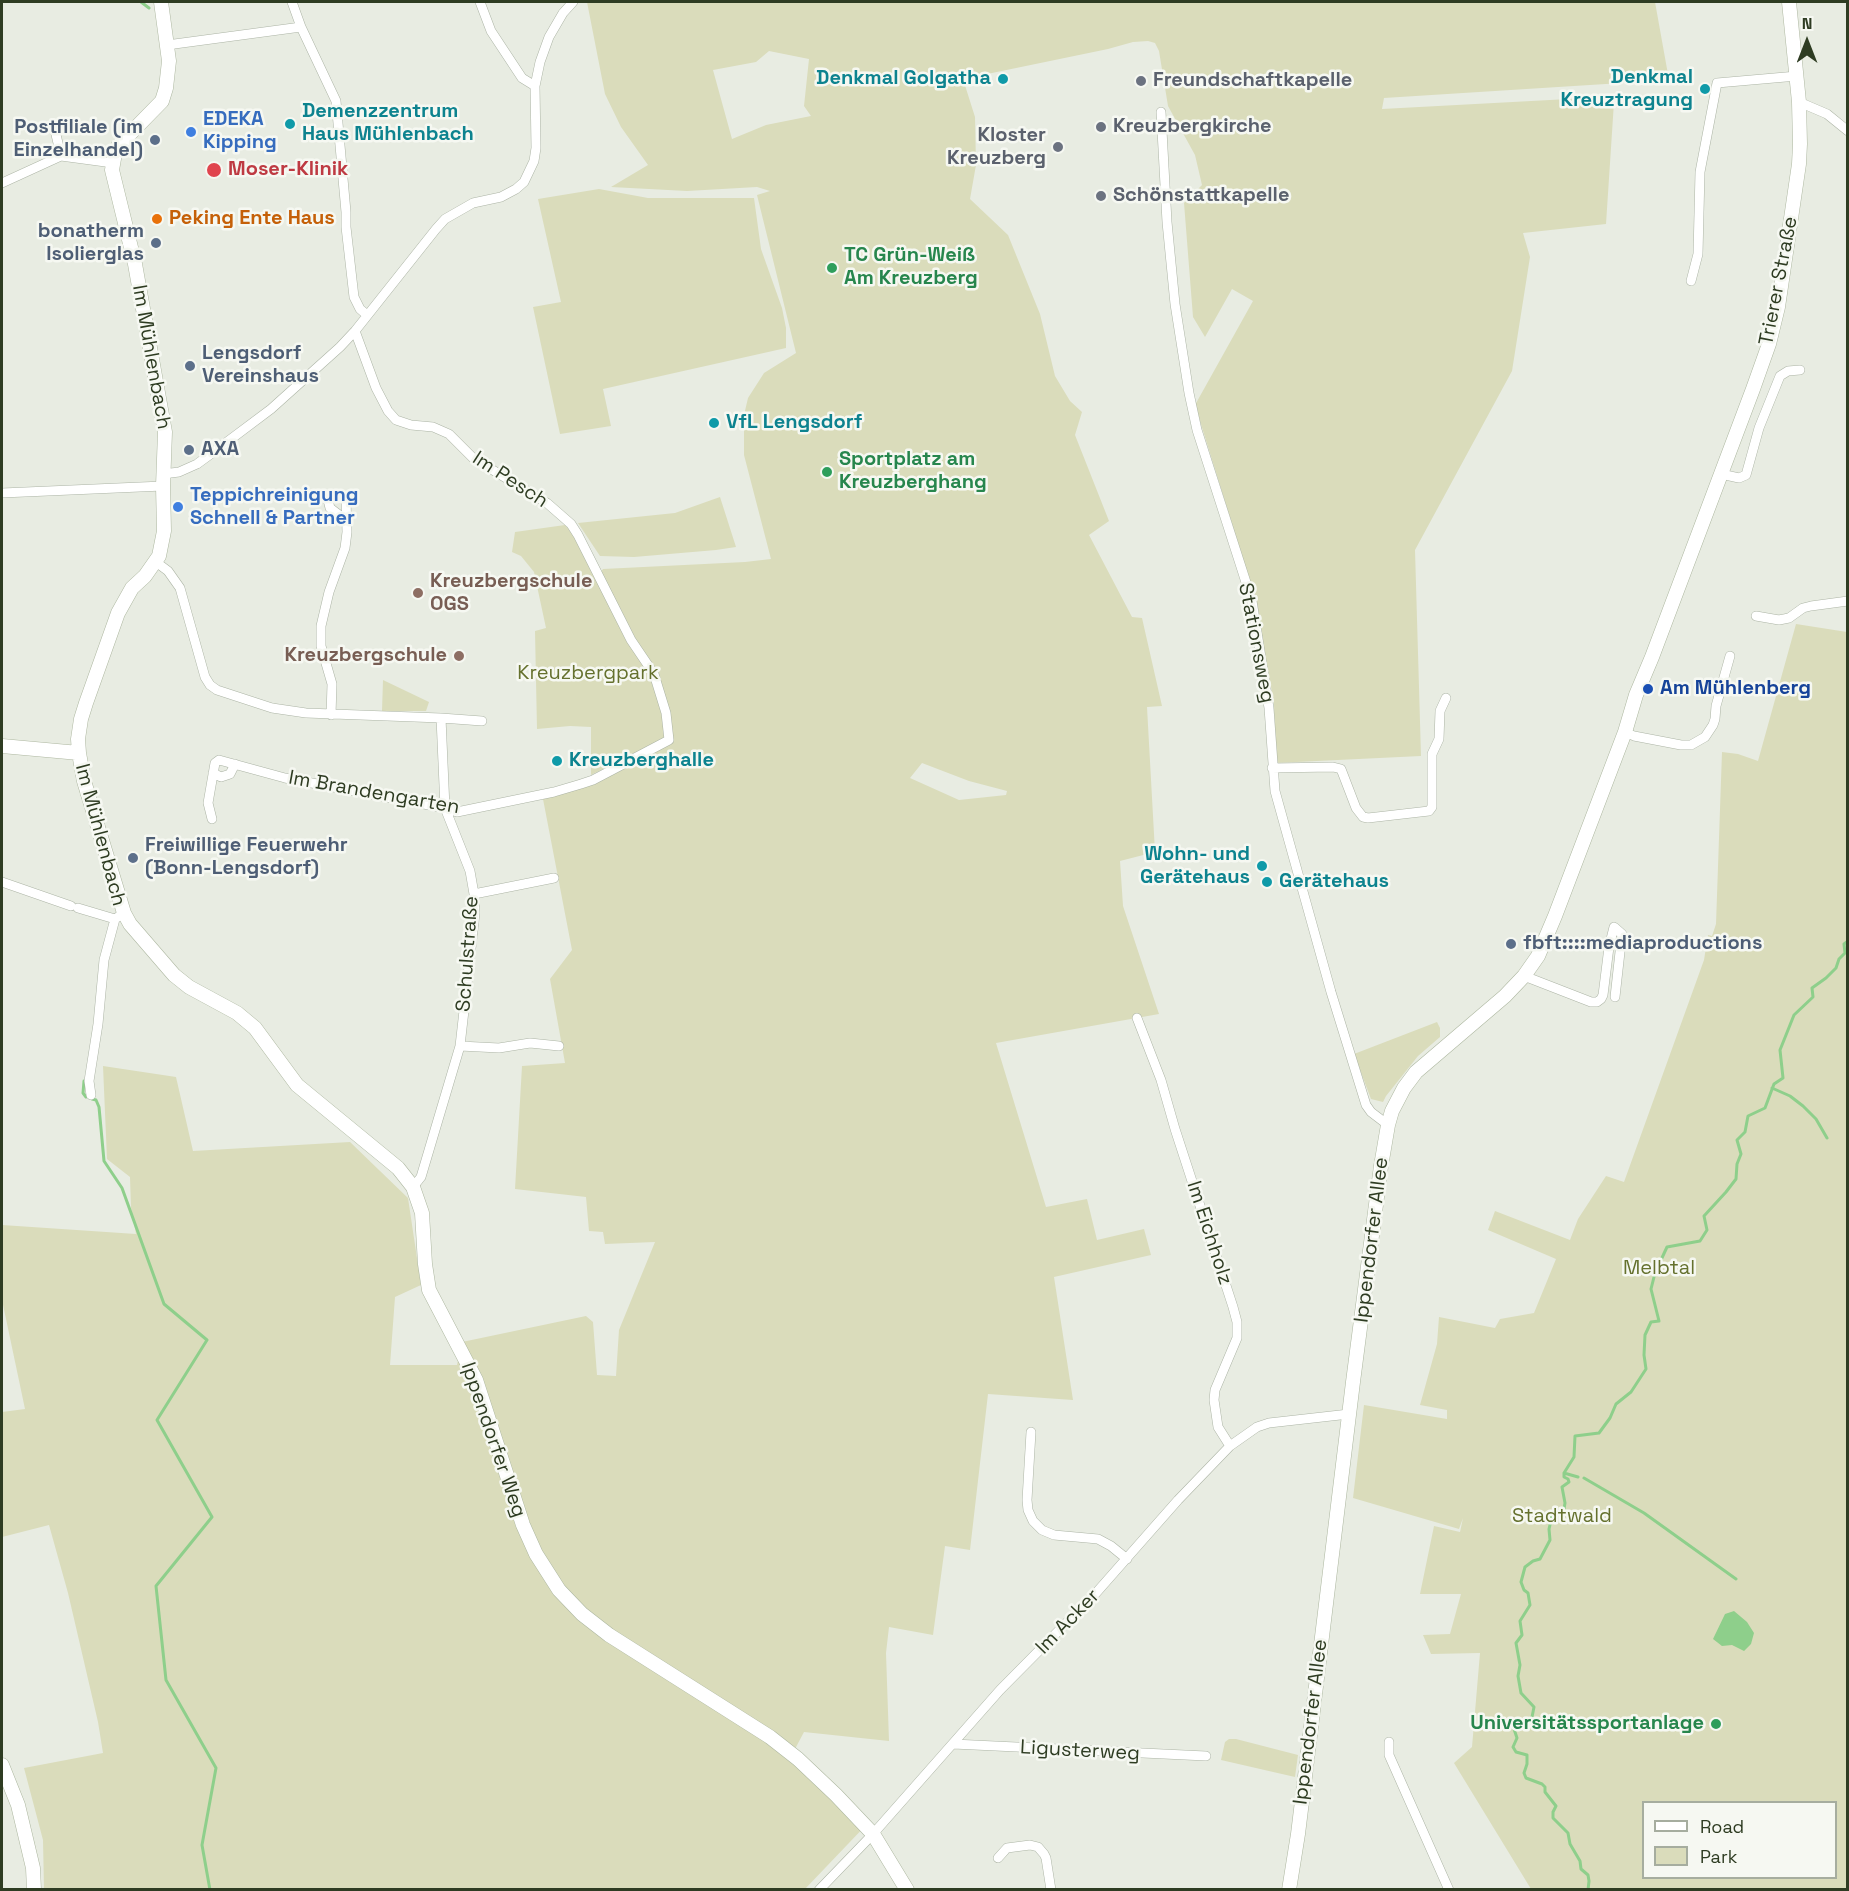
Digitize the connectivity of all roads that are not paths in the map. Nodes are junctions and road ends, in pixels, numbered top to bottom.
1 (161, 2) edge
2 (292, 2) edge
3 (480, 2) edge
4 (573, 2) edge
5 (1789, 2) edge
6 (301, 27) junction
7 (167, 45) junction
8 (1797, 76) junction
9 (535, 86) junction
10 (1799, 102) junction
11 (1161, 112) dead end
12 (54, 126) dead end
13 (1848, 131) edge
14 (61, 156) junction
15 (113, 163) junction
16 (2, 183) edge
17 (1691, 281) dead end
18 (367, 315) junction
19 (355, 331) junction
20 (1800, 370) dead end
21 (1721, 474) junction
22 (163, 480) junction
23 (2, 493) edge
24 (346, 524) dead end
25 (156, 562) junction
26 (593, 565) joint
27 (1848, 601) edge
28 (1756, 616) dead end
29 (1730, 656) dead end
30 (1446, 698) dead end
31 (331, 715) junction
32 (441, 718) junction
33 (482, 721) dead end
34 (1624, 732) junction
35 (2, 746) edge
36 (79, 753) junction
37 (235, 764) junction
38 (1272, 768) junction
39 (213, 773) junction
40 (445, 808) junction
41 (212, 819) dead end
42 (554, 878) dead end
43 (2, 882) edge
44 (474, 894) junction
45 (120, 916) junction
46 (1524, 976) junction
47 (1615, 997) dead end
48 (1137, 1018) dead end
49 (460, 1046) junction
50 (559, 1046) dead end
51 (91, 1095) dead end
52 (1388, 1125) junction
53 (413, 1187) junction
54 (1349, 1414) junction
55 (1030, 1432) dead end
56 (1230, 1446) junction
57 (1127, 1559) junction
58 (1389, 1742) dead end
59 (953, 1744) junction
60 (1206, 1756) dead end
61 (2, 1765) edge
62 (873, 1834) junction
63 (998, 1858) dead end
64 (34, 1890) edge
65 (819, 1890) edge
66 (908, 1890) edge
67 (1051, 1890) edge
68 (1289, 1890) edge
69 (1449, 1890) edge

1 - 7 street
2 - 6 street
3 - 9 street
4 - 9 street
5 - 8 street, Trierer Straße
6 - 7 street
6 - 18 street
7 - 15 street
8 - 10 street, Trierer Straße
8 - 17 street
9 - 18 street
10 - 13 street
10 - 21 street, Trierer Straße
11 - 38 street, Stationsweg
12 - 14 street
14 - 15 street
14 - 16 street
15 - 22 street, Im Mühlenbach
18 - 19 street
19 - 22 street
19 - 26 street, Im Pesch
20 - 21 street, Trierer Straße
21 - 34 street, Ippendorfer Allee
22 - 23 street
22 - 25 street, Im Mühlenbach
24 - 31 street
25 - 31 street
25 - 36 street, Im Mühlenbach
26 - 40 street, Im Brandengarten
27 - 28 street
29 - 34 street
30 - 38 street
31 - 32 street
32 - 33 street
32 - 40 street, Schulstraße
34 - 46 street, Ippendorfer Allee
35 - 36 street
36 - 45 street, Im Mühlenbach
37 - 39 street
37 - 39 street
37 - 40 street, Im Brandengarten
38 - 52 street, Stationsweg
39 - 41 street
40 - 44 street, Schulstraße
42 - 44 street
43 - 45 street
44 - 49 street, Schulstraße
45 - 51 street, Im Mühlenbach
45 - 53 street, Ippendorfer Weg
46 - 47 street
46 - 52 street, Ippendorfer Allee
48 - 56 street, Im Eichholz
49 - 50 street
49 - 53 street, Schulstraße
52 - 54 street, Ippendorfer Allee
53 - 62 street, Ippendorfer Weg
54 - 56 street, Im Acker
54 - 68 street, Ippendorfer Allee
55 - 57 street
56 - 57 street, Im Acker
57 - 59 street, Im Acker
58 - 69 street
59 - 60 street, Ligusterweg
59 - 62 street, Im Acker
61 - 64 street
62 - 65 street, Im Acker
62 - 66 street, Ippendorfer Weg
63 - 67 street

